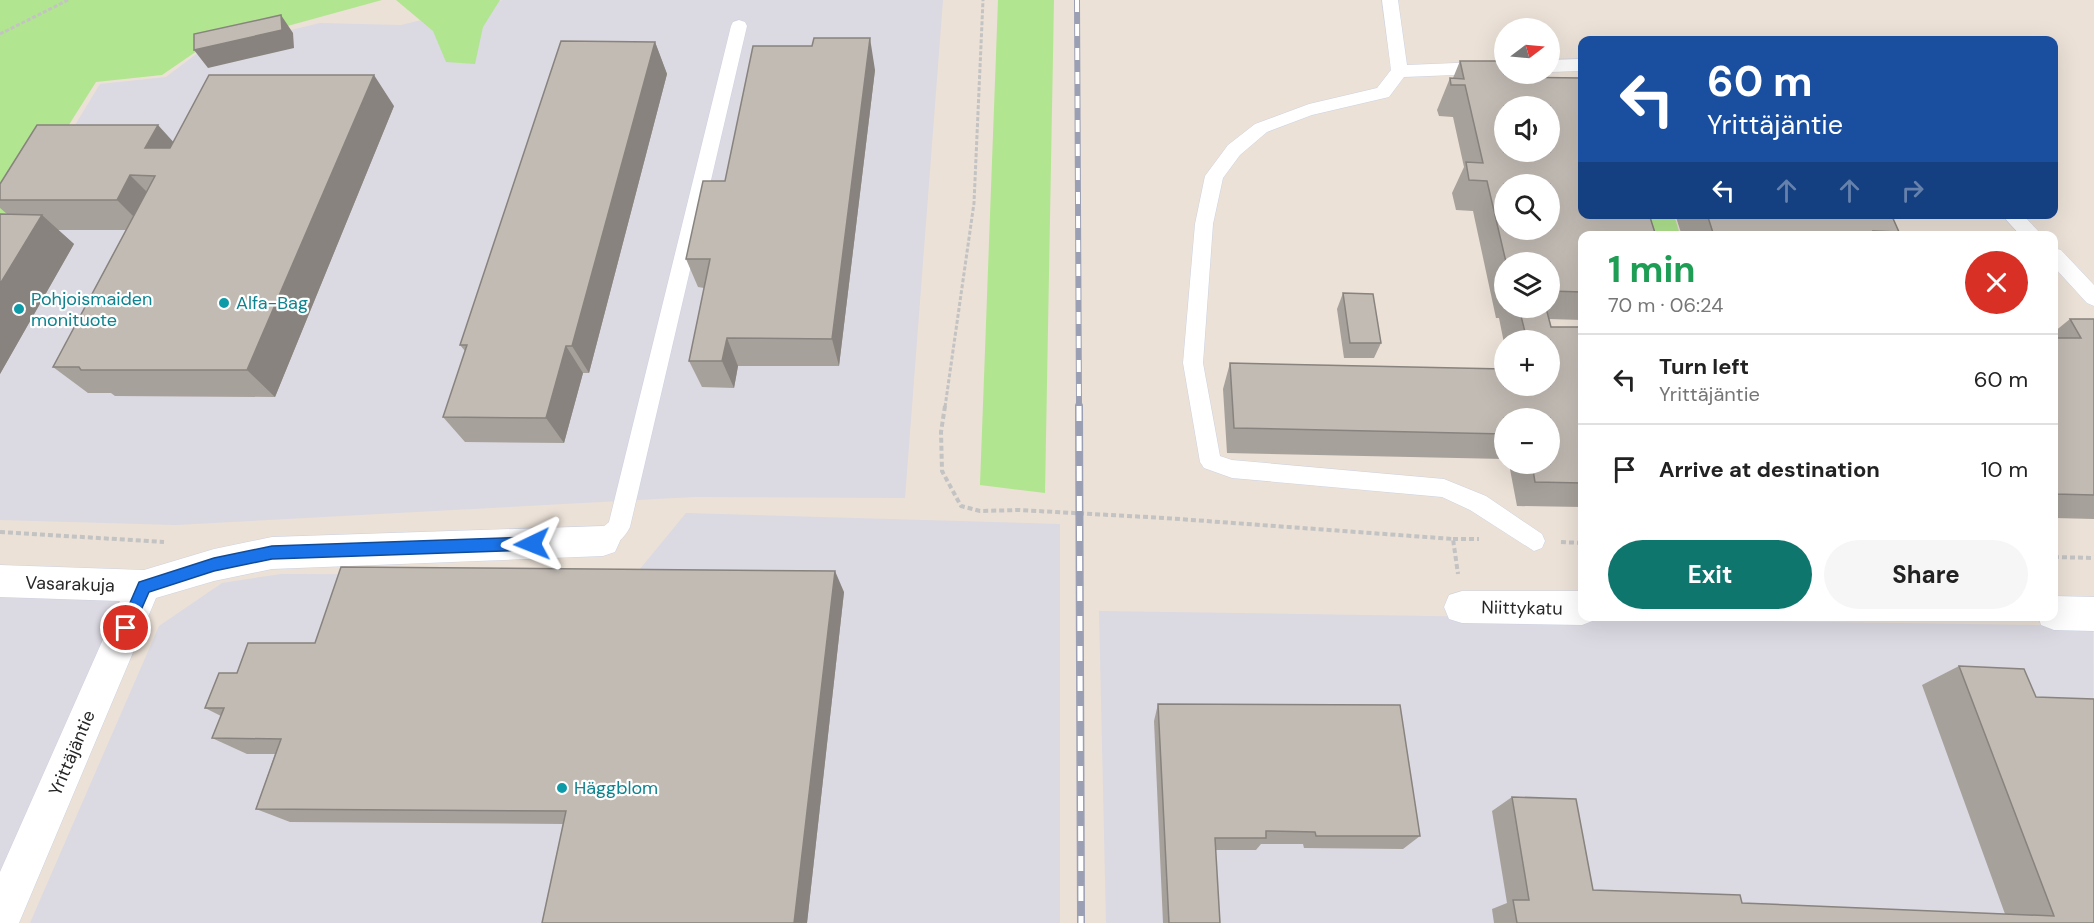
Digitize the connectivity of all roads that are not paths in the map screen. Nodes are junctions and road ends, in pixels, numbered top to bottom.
1 (1390, 0) edge
2 (739, 26) dead end
3 (1578, 65) edge
4 (1560, 66) edge
5 (1494, 68) edge
6 (1399, 71) junction
7 (2015, 219) edge
8 (2029, 231) edge
9 (2058, 259) edge
10 (2094, 298) edge
11 (603, 541) joint
12 (1533, 541) dead end
13 (0, 581) edge
14 (144, 586) junction
15 (1462, 607) road end
16 (1578, 608) edge
17 (2058, 613) edge
18 (2094, 614) edge
19 (0, 919) edge

1 - 6 lane
2 - 11 lane
3 - 4 lane
5 - 6 lane
6 - 12 lane
7 - 8 lane
9 - 10 lane
11 - 14 street, Vasarakuja
13 - 14 street, Vasarakuja
14 - 19 street, Yrittäjäntie
15 - 16 street, Niittykatu
17 - 18 street

